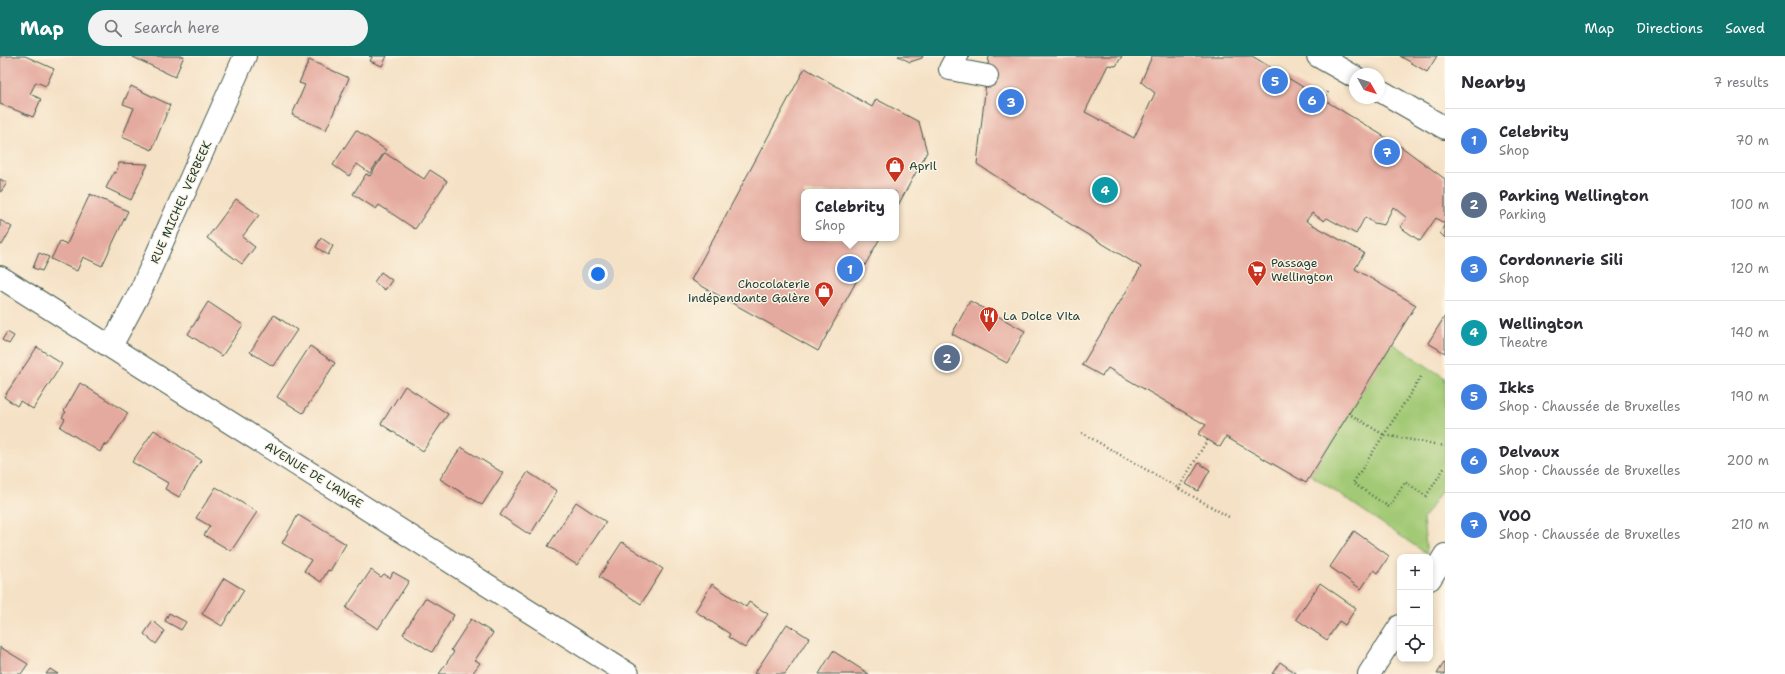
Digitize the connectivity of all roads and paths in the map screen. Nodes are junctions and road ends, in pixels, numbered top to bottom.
1 (245, 56) edge
2 (957, 56) edge
3 (1318, 56) edge
4 (1348, 67) edge
5 (987, 76) dead end
6 (1385, 93) edge
7 (1445, 128) edge
8 (0, 277) edge
9 (111, 346) junction
10 (1421, 377) dead end
11 (1348, 413) dead end
12 (1082, 433) dead end
13 (1384, 435) junction
14 (1208, 440) dead end
15 (1445, 446) edge
16 (1445, 467) edge
17 (1178, 489) junction
18 (1229, 517) dead end
19 (1445, 555) edge
20 (1433, 574) edge
21 (1397, 631) edge
22 (628, 674) edge
23 (1369, 674) edge

1 - 9 street, RUE MICHEL VERBEEK
2 - 5 street
3 - 4 street
6 - 7 street
8 - 9 street, AVENUE DE L'ANGE
9 - 22 street, AVENUE DE L'ANGE
10 - 13 path
11 - 13 path
12 - 17 path
13 - 15 path
13 - 16 path
14 - 17 path
17 - 18 path
19 - 20 street
21 - 23 street

